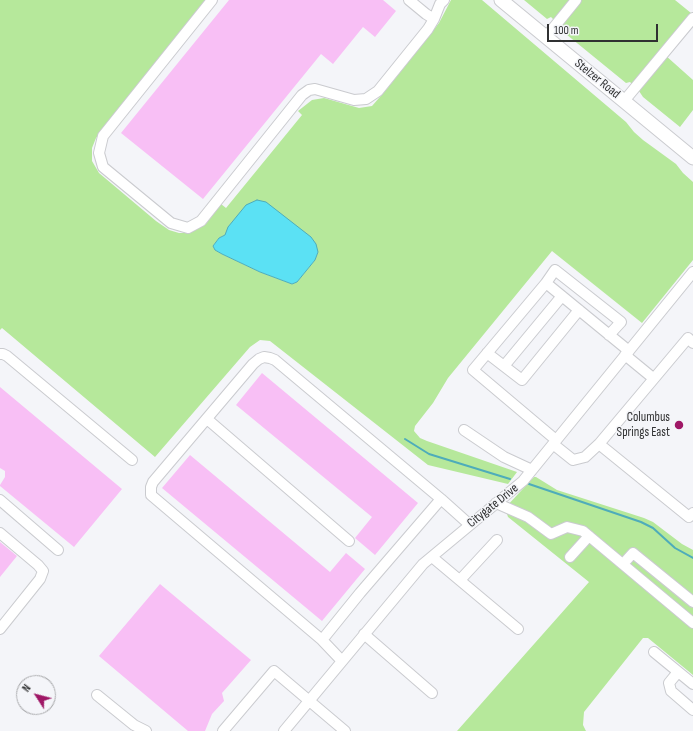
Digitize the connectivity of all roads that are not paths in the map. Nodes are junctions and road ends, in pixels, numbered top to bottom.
1 (212, 0) edge
2 (409, 0) edge
3 (444, 0) edge
4 (501, 0) edge
5 (576, 0) edge
6 (693, 18) edge
7 (434, 19) junction
8 (546, 37) junction
9 (624, 101) junction
10 (693, 158) edge
11 (693, 272) edge
12 (546, 283) junction
13 (562, 296) junction
14 (579, 310) junction
15 (610, 335) junction
16 (693, 342) edge
17 (487, 353) junction
18 (627, 353) junction
19 (0, 354) edge
20 (504, 366) junction
21 (653, 378) junction
22 (207, 419) junction
23 (464, 430) dead end
24 (554, 442) junction
25 (599, 444) junction
26 (132, 460) dead end
27 (532, 470) junction
28 (441, 499) junction
29 (0, 500) edge
30 (496, 503) junction
31 (693, 513) edge
32 (470, 525) junction
33 (0, 533) edge
34 (589, 536) junction
35 (349, 540) dead end
36 (497, 540) dead end
37 (58, 550) dead end
38 (432, 556) junction
39 (570, 557) dead end
40 (623, 564) junction
41 (460, 580) junction
42 (693, 602) edge
43 (693, 623) edge
44 (0, 629) edge
45 (518, 629) dead end
46 (364, 634) junction
47 (322, 640) junction
48 (654, 652) dead end
49 (342, 661) junction
50 (678, 672) junction
51 (693, 684) edge
52 (432, 693) dead end
53 (97, 695) dead end
54 (309, 701) junction
55 (693, 710) edge
56 (146, 731) edge
57 (223, 731) edge
58 (284, 731) edge
59 (345, 731) edge

1 - 7 street
2 - 7 street
3 - 7 street
4 - 8 main road, Stelzer Road
5 - 8 street
6 - 9 street
8 - 9 main road, Stelzer Road
9 - 10 main road, Stelzer Road
11 - 18 street, Citygate Drive
12 - 13 street
12 - 15 street
12 - 17 street
13 - 14 street
13 - 20 street
14 - 15 street
14 - 20 street
15 - 18 street
16 - 21 street
17 - 20 street
17 - 24 street
18 - 21 street
18 - 24 street, Citygate Drive
19 - 26 street
21 - 25 street
22 - 28 street
22 - 35 street
22 - 47 street
23 - 27 street
24 - 25 street
24 - 27 street, Citygate Drive
25 - 31 street
27 - 30 street, Citygate Drive
28 - 32 street
28 - 47 street
29 - 37 street
30 - 32 street, Citygate Drive
30 - 34 street
32 - 38 street, Citygate Drive
33 - 44 street
34 - 39 street
34 - 40 street
36 - 41 street
38 - 41 street
38 - 46 street, Citygate Drive
40 - 42 street
40 - 43 street
41 - 45 street
46 - 49 street, Citygate Drive
46 - 52 street
47 - 49 street
48 - 50 street
49 - 54 street, Citygate Drive
50 - 51 street
50 - 55 street
53 - 56 street
54 - 57 street
54 - 58 street, Citygate Drive
54 - 59 street

